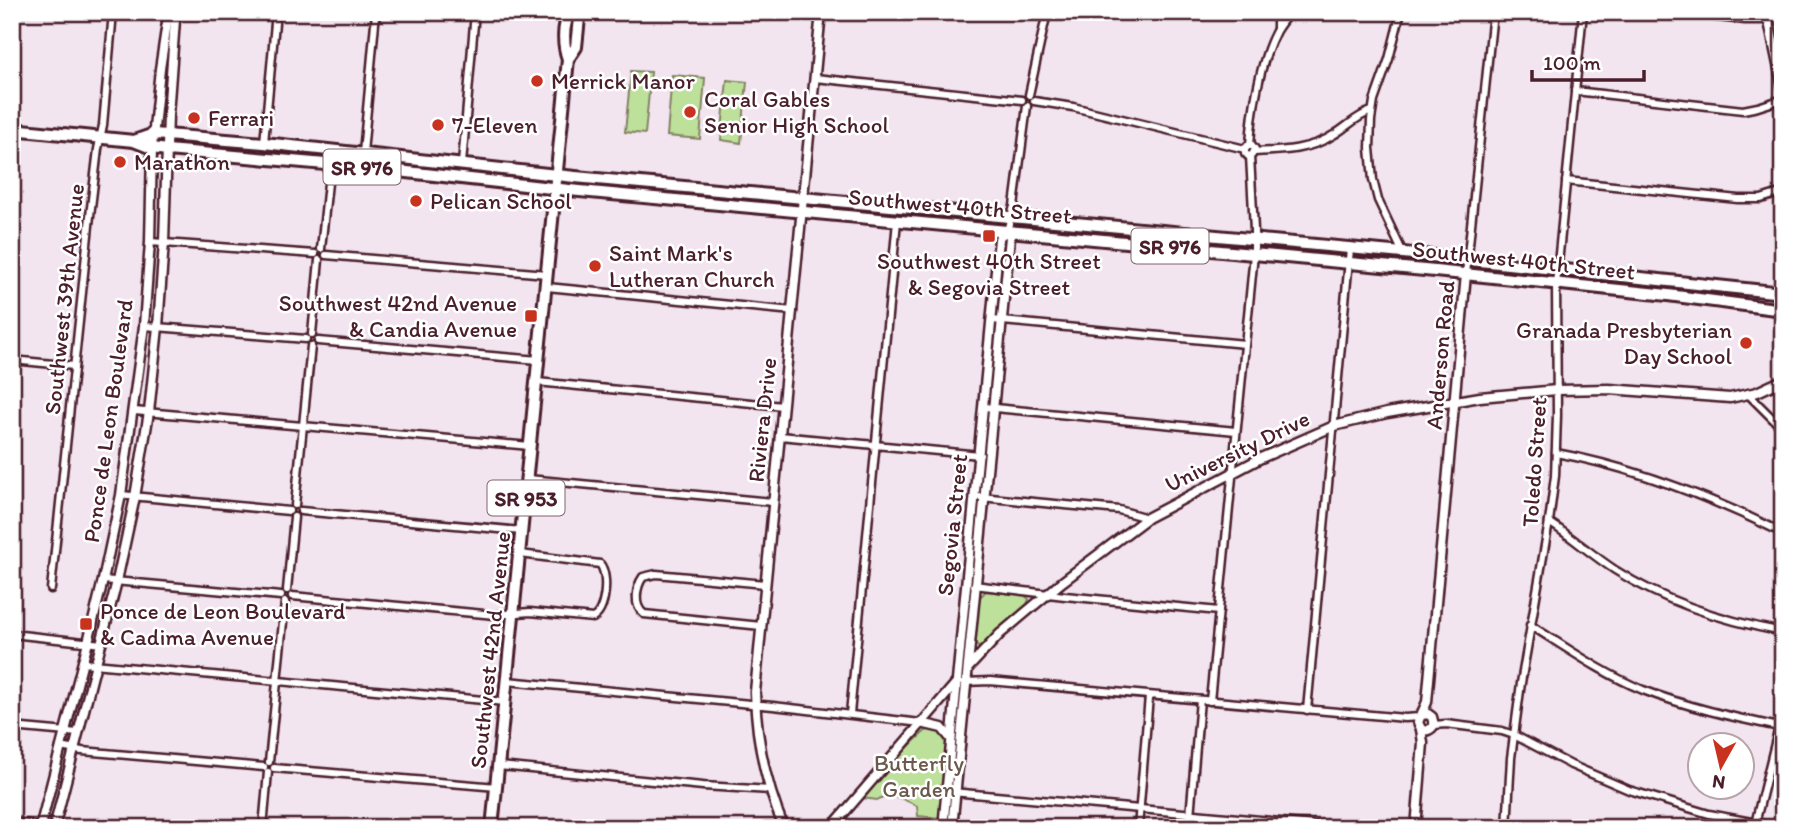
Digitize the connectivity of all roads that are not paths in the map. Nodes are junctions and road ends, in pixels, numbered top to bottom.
1 (113, 12) edge
2 (172, 12) edge
3 (275, 12) edge
4 (376, 12) edge
5 (475, 12) edge
6 (570, 12) edge
7 (576, 12) edge
8 (821, 12) edge
9 (1048, 12) edge
10 (1114, 12) edge
11 (1233, 12) edge
12 (1277, 12) edge
13 (1287, 12) edge
14 (1401, 12) edge
15 (1493, 12) edge
16 (1583, 12) edge
17 (1671, 12) edge
18 (1767, 16) edge
19 (1277, 30) junction
20 (568, 59) junction
21 (814, 78) junction
22 (1783, 89) edge
23 (1575, 91) junction
24 (1032, 98) junction
25 (1783, 99) edge
26 (1025, 103) junction
27 (1372, 111) junction
28 (12, 129) edge
29 (154, 134) junction
30 (167, 135) junction
31 (100, 138) junction
32 (134, 141) junction
33 (264, 143) junction
34 (1247, 147) junction
35 (152, 148) junction
36 (167, 150) junction
37 (363, 153) junction
38 (1252, 154) junction
39 (330, 164) junction
40 (462, 164) junction
41 (370, 168) junction
42 (557, 175) junction
43 (1566, 181) junction
44 (556, 189) junction
45 (1783, 192) edge
46 (803, 198) junction
47 (802, 212) junction
48 (1012, 216) junction
49 (897, 221) junction
50 (1007, 231) junction
51 (1254, 239) junction
52 (150, 242) junction
53 (164, 242) junction
54 (1350, 249) junction
55 (1403, 253) junction
56 (318, 254) junction
57 (1254, 254) junction
58 (1468, 260) junction
59 (1349, 263) junction
60 (1557, 269) junction
61 (1466, 274) junction
62 (548, 275) junction
63 (1556, 284) junction
64 (547, 287) junction
65 (1783, 293) edge
66 (1783, 310) edge
67 (793, 311) junction
68 (992, 320) junction
69 (1002, 321) junction
70 (144, 326) junction
71 (158, 327) junction
72 (310, 340) junction
73 (1245, 344) junction
74 (12, 360) edge
75 (540, 360) junction
76 (74, 366) junction
77 (1783, 380) edge
78 (537, 382) junction
79 (1557, 390) junction
80 (1749, 395) junction
81 (1455, 401) junction
82 (783, 406) junction
83 (988, 408) junction
84 (134, 411) junction
85 (149, 412) junction
86 (303, 426) junction
87 (1334, 426) junction
88 (1783, 429) edge
89 (1236, 431) junction
90 (780, 436) junction
91 (876, 445) junction
92 (530, 446) junction
93 (1556, 453) junction
94 (979, 455) junction
95 (989, 456) junction
96 (1232, 472) junction
97 (528, 479) junction
98 (121, 495) junction
99 (975, 496) junction
100 (135, 497) junction
101 (985, 497) junction
102 (773, 502) junction
103 (293, 511) junction
104 (1147, 518) junction
105 (1549, 522) junction
106 (523, 531) junction
107 (1783, 533) edge
108 (520, 554) junction
109 (103, 580) junction
110 (117, 582) junction
111 (765, 584) junction
112 (966, 584) junction
113 (976, 585) junction
114 (51, 589) dead end
115 (1048, 594) junction
116 (284, 596) junction
117 (1219, 611) junction
118 (513, 613) junction
119 (1530, 625) junction
120 (761, 626) junction
121 (1783, 632) edge
122 (12, 634) edge
123 (88, 642) junction
124 (102, 644) junction
125 (83, 663) junction
126 (97, 666) junction
127 (968, 668) junction
128 (277, 681) junction
129 (507, 681) junction
130 (967, 681) junction
131 (956, 683) junction
132 (1149, 696) junction
133 (1200, 700) junction
134 (1210, 701) junction
135 (505, 702) junction
136 (756, 704) junction
137 (1307, 710) junction
138 (1783, 711) edge
139 (850, 714) junction
140 (1426, 722) junction
141 (921, 723) junction
142 (12, 727) edge
143 (1779, 727) junction
144 (64, 732) junction
145 (78, 733) junction
146 (1514, 735) junction
147 (951, 739) junction
148 (60, 747) junction
149 (74, 750) junction
150 (499, 766) junction
151 (269, 767) junction
152 (497, 787) junction
153 (771, 790) junction
154 (951, 792) junction
155 (1140, 809) junction
156 (1190, 814) junction
157 (12, 822) edge
158 (1755, 825) edge
159 (41, 827) edge
160 (54, 828) edge
161 (263, 828) edge
162 (492, 828) edge
163 (784, 828) edge
164 (831, 828) edge
165 (943, 828) edge
166 (952, 828) edge
167 (1138, 828) edge
168 (1189, 828) edge
169 (1348, 828) edge
170 (1416, 828) edge
171 (1507, 828) edge
172 (1783, 828) edge

1 - 31 street, Southwest 39th Avenue
2 - 29 street, Ponce de Leon Boulevard
2 - 30 street, Ponce de Leon Boulevard
3 - 33 street
4 - 37 street
5 - 40 street
6 - 20 main road, Southwest 42nd Avenue / SR 953
7 - 20 main road, Southwest 42nd Avenue / SR 953
8 - 21 street, Riviera Drive
9 - 24 street
10 - 11 street
12 - 19 street
13 - 19 street
14 - 27 street
15 - 58 street, Anderson Road
16 - 23 street, Toledo Street
17 - 18 street
18 - 22 street
19 - 34 street
20 - 42 main road, Southwest 42nd Avenue / SR 953
21 - 26 street
21 - 46 street, Riviera Drive
23 - 25 street
23 - 43 street, Toledo Street
24 - 26 street
24 - 34 street
26 - 48 street, Segovia Street
27 - 38 street
27 - 55 street
28 - 31 main road, Southwest 40th Street / SR 976
29 - 30 main road, Southwest 40th Street / SR 976
29 - 32 main road, Southwest 40th Street / SR 976
29 - 35 street, Ponce de Leon Boulevard
30 - 33 main road, Southwest 40th Street / SR 976
30 - 36 street, Ponce de Leon Boulevard
31 - 32 main road, Southwest 40th Street / SR 976
31 - 76 street, Southwest 39th Avenue
32 - 35 main road, Southwest 40th Street / SR 976
33 - 37 main road, Southwest 40th Street / SR 976
34 - 38 street
35 - 36 main road, Southwest 40th Street / SR 976
35 - 52 street, Ponce de Leon Boulevard
36 - 39 main road, Southwest 40th Street / SR 976
36 - 53 street, Ponce de Leon Boulevard
37 - 40 main road, Southwest 40th Street / SR 976
37 - 41 street
38 - 51 street
39 - 41 main road, Southwest 40th Street / SR 976
39 - 56 street
40 - 42 main road, Southwest 40th Street / SR 976
41 - 44 main road, Southwest 40th Street / SR 976
42 - 44 main road, Southwest 42nd Avenue / SR 953
42 - 46 main road, Southwest 40th Street / SR 976
43 - 45 street
43 - 60 street, Toledo Street
44 - 47 main road, Southwest 40th Street / SR 976
44 - 62 main road, Southwest 42nd Avenue / SR 953
46 - 47 street, Riviera Drive
46 - 48 main road, Southwest 40th Street / SR 976
47 - 49 main road, Southwest 40th Street / SR 976
47 - 67 street, Riviera Drive
48 - 50 street, Segovia Street
48 - 51 main road, Southwest 40th Street / SR 976
49 - 50 main road, Southwest 40th Street / SR 976
49 - 91 street
50 - 57 main road, Southwest 40th Street / SR 976
50 - 68 street, Segovia Street
50 - 69 street, Segovia Street
51 - 54 main road, Southwest 40th Street / SR 976
51 - 57 street
52 - 53 street
52 - 70 street, Ponce de Leon Boulevard
53 - 56 street
53 - 71 street, Ponce de Leon Boulevard
54 - 55 main road, Southwest 40th Street / SR 976
54 - 59 street
55 - 58 main road, Southwest 40th Street / SR 976
56 - 62 street
56 - 72 street
57 - 59 main road, Southwest 40th Street / SR 976
57 - 73 street
58 - 60 main road, Southwest 40th Street / SR 976
58 - 61 street, Anderson Road
59 - 61 main road, Southwest 40th Street / SR 976
59 - 87 street
60 - 63 street, Toledo Street
60 - 65 main road, Southwest 40th Street / SR 976
61 - 63 main road, Southwest 40th Street / SR 976
61 - 81 street, Anderson Road
62 - 64 main road, Southwest 42nd Avenue / SR 953
63 - 66 main road, Southwest 40th Street / SR 976
63 - 79 street, Toledo Street
64 - 67 street
64 - 75 main road, Southwest 42nd Avenue / SR 953
67 - 82 street, Riviera Drive
68 - 69 street
68 - 83 street, Segovia Street
69 - 73 street
69 - 83 street, Segovia Street
70 - 71 street
70 - 84 street, Ponce de Leon Boulevard
71 - 72 street
71 - 85 street, Ponce de Leon Boulevard
72 - 75 street
72 - 86 street
73 - 89 street
74 - 76 street
75 - 78 main road, Southwest 42nd Avenue / SR 953
76 - 114 street, Southwest 39th Avenue
77 - 80 street, University Drive
78 - 82 street
78 - 92 main road, Southwest 42nd Avenue / SR 953
79 - 80 street, University Drive
79 - 81 street, University Drive
79 - 93 street, Toledo Street
80 - 88 street
81 - 87 street, University Drive
81 - 140 street, Anderson Road
82 - 90 street, Riviera Drive
83 - 89 street
83 - 94 street, Segovia Street
83 - 95 street, Segovia Street
84 - 85 street
84 - 98 street, Ponce de Leon Boulevard
85 - 86 street
85 - 100 street, Ponce de Leon Boulevard
86 - 92 street
86 - 103 street
87 - 96 street, University Drive
87 - 137 street
89 - 96 street
90 - 91 street
90 - 102 street, Riviera Drive
91 - 94 street
91 - 139 street
92 - 97 main road, Southwest 42nd Avenue / SR 953
93 - 105 street, Toledo Street
93 - 107 street
94 - 95 street
94 - 99 street, Segovia Street
95 - 101 street, Segovia Street
96 - 104 street, University Drive
96 - 117 street
97 - 102 street
97 - 106 main road, Southwest 42nd Avenue / SR 953
98 - 100 street
98 - 109 street, Ponce de Leon Boulevard
99 - 101 street
99 - 112 street, Segovia Street
100 - 103 street
100 - 110 street, Ponce de Leon Boulevard
101 - 104 street
101 - 113 street, Segovia Street
102 - 111 street, Riviera Drive
103 - 106 street
103 - 116 street
104 - 115 street, University Drive
105 - 119 street, Toledo Street
105 - 121 street
106 - 108 main road, Southwest 42nd Avenue / SR 953
108 - 118 main road, Southwest 42nd Avenue / SR 953
108 - 118 street
109 - 110 street
109 - 123 street, Ponce de Leon Boulevard
110 - 116 street
110 - 124 street, Ponce de Leon Boulevard
111 - 120 street, Riviera Drive
111 - 120 street
112 - 113 street
112 - 131 street, Segovia Street
113 - 115 street
113 - 127 street, Segovia Street
115 - 117 street
115 - 127 street, University Drive
116 - 118 street
116 - 128 street
117 - 134 street
118 - 129 main road, Southwest 42nd Avenue / SR 953
119 - 143 street
119 - 146 street, Toledo Street
120 - 136 street, Riviera Drive
122 - 123 street
123 - 124 street
123 - 125 street, Ponce de Leon Boulevard
124 - 126 street, Ponce de Leon Boulevard
125 - 126 street
125 - 144 street, Ponce de Leon Boulevard
126 - 128 street
126 - 145 street, Ponce de Leon Boulevard
127 - 130 street, Segovia Street
127 - 131 street, University Drive
128 - 135 street
128 - 151 street
129 - 135 main road, Southwest 42nd Avenue / SR 953
129 - 136 street
130 - 131 street
130 - 132 street
130 - 154 street, Segovia Street
131 - 141 street, University Drive
131 - 147 street, Segovia Street
132 - 133 street
132 - 155 street
133 - 134 street
133 - 156 street
134 - 137 street
135 - 150 main road, Southwest 42nd Avenue / SR 953
136 - 139 street
136 - 153 street, Riviera Drive
137 - 140 street
138 - 143 street
139 - 141 street
140 - 146 street
140 - 170 street
141 - 147 street
141 - 164 street, University Drive
142 - 144 street
143 - 158 street
144 - 145 street
144 - 148 street, Ponce de Leon Boulevard
145 - 149 street, Ponce de Leon Boulevard
146 - 158 street
146 - 171 street, Toledo Street
147 - 154 street, Segovia Street
148 - 149 street
148 - 159 street, Ponce de Leon Boulevard
149 - 151 street
149 - 160 street, Ponce de Leon Boulevard
150 - 152 main road, Southwest 42nd Avenue / SR 953
150 - 153 street
151 - 152 street
151 - 161 street
152 - 162 main road, Southwest 42nd Avenue / SR 953
153 - 163 street, Riviera Drive
154 - 155 street
154 - 165 street, Segovia Street
154 - 166 street, Segovia Street
155 - 156 street
155 - 167 street
156 - 168 street
156 - 169 street
157 - 159 street
158 - 172 street

